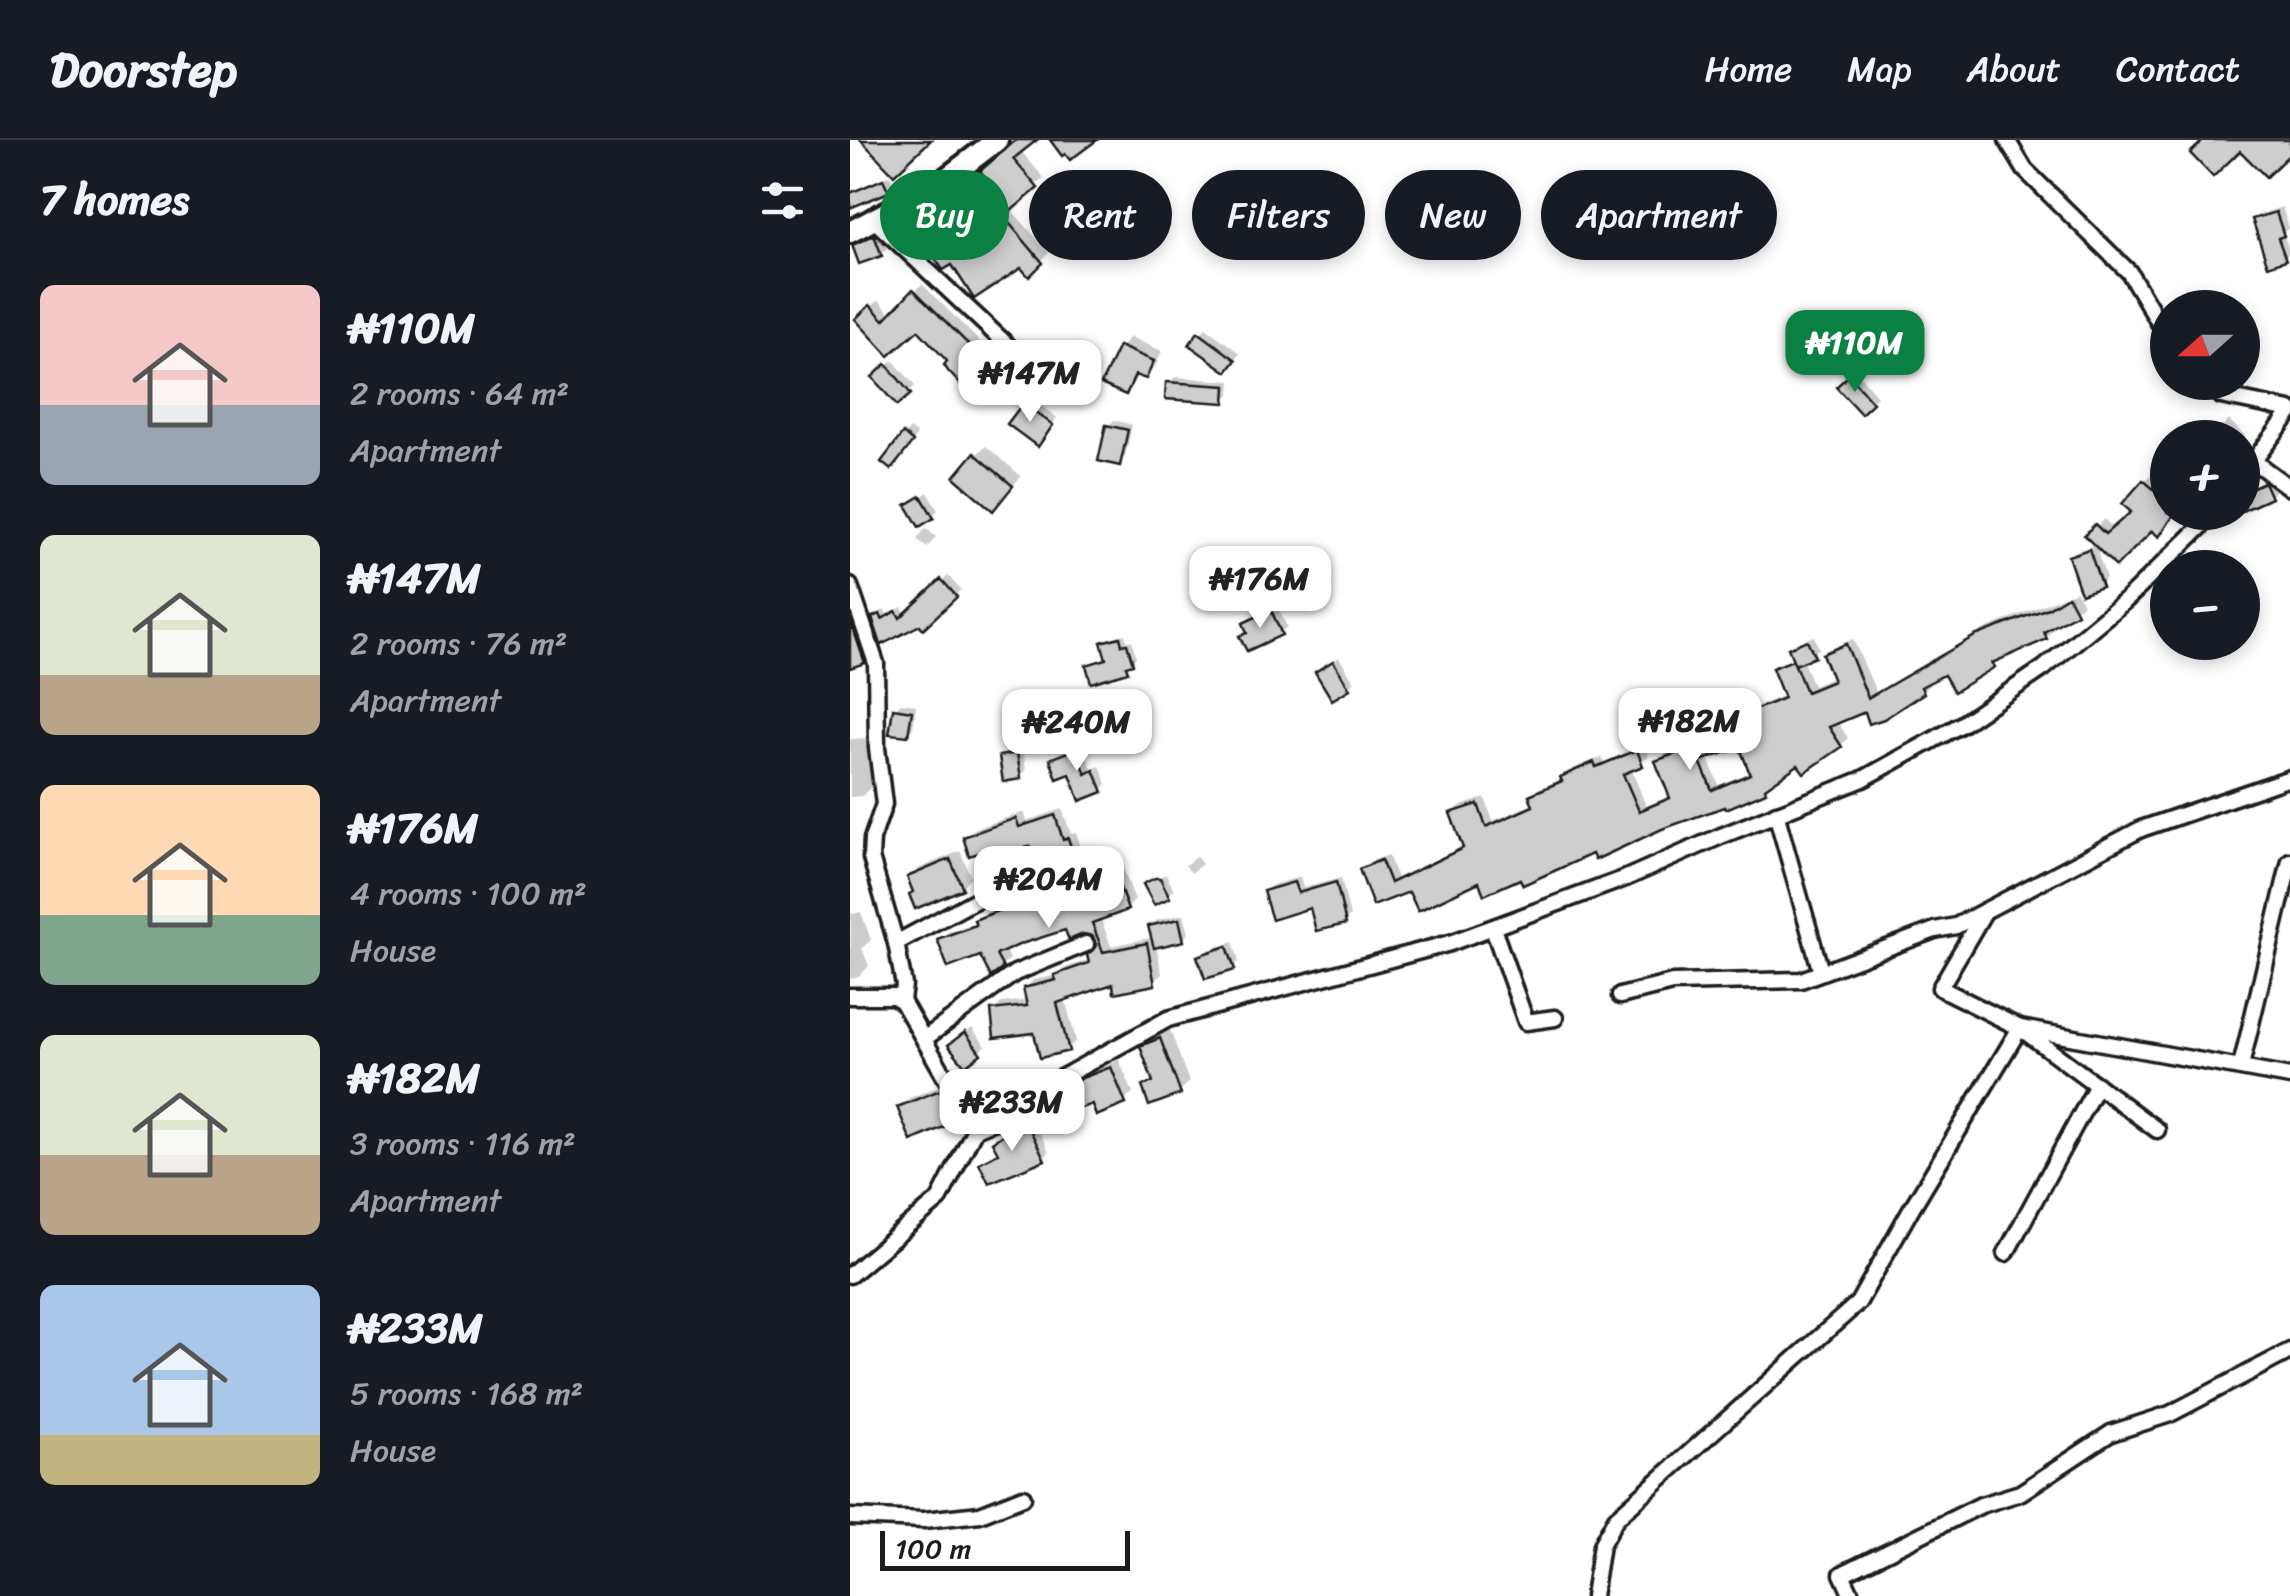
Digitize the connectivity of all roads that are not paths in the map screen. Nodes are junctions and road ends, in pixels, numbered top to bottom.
1 (997, 140) edge
2 (2007, 140) edge
3 (875, 221) junction
4 (850, 232) edge
5 (2150, 308) edge
6 (1021, 358) dead end
7 (2239, 400) edge
8 (2290, 411) edge
9 (2260, 452) edge
10 (2260, 466) edge
11 (2290, 488) edge
12 (2198, 530) edge
13 (850, 586) edge
14 (2290, 778) edge
15 (1776, 814) junction
16 (2290, 862) edge
17 (1016, 879) dead end
18 (1984, 911) junction
19 (1493, 928) junction
20 (896, 943) junction
21 (1086, 944) dead end
22 (1820, 972) junction
23 (850, 996) edge
24 (1620, 996) dead end
25 (902, 1001) junction
26 (1556, 1018) dead end
27 (2020, 1028) junction
28 (924, 1039) junction
29 (2242, 1066) junction
30 (2290, 1077) edge
31 (2097, 1085) junction
32 (975, 1128) junction
33 (2156, 1130) dead end
34 (2006, 1253) dead end
35 (850, 1275) edge
36 (2290, 1351) edge
37 (1023, 1497) dead end
38 (850, 1517) edge
39 (1593, 1596) edge
40 (1852, 1596) edge

1 - 3 street
2 - 5 street
3 - 4 street
3 - 6 street
7 - 8 street
8 - 9 street
10 - 11 street
12 - 15 street
13 - 20 street
14 - 18 street
15 - 19 street
15 - 22 street
16 - 29 street
17 - 20 street
18 - 22 street
18 - 27 street
19 - 26 street
19 - 32 street
20 - 25 street
21 - 28 street
22 - 24 street
23 - 25 street
25 - 28 street
27 - 29 street
27 - 31 street
27 - 39 street
28 - 32 street
29 - 30 street
31 - 33 street
31 - 34 street
32 - 35 street
36 - 40 street
37 - 38 street

